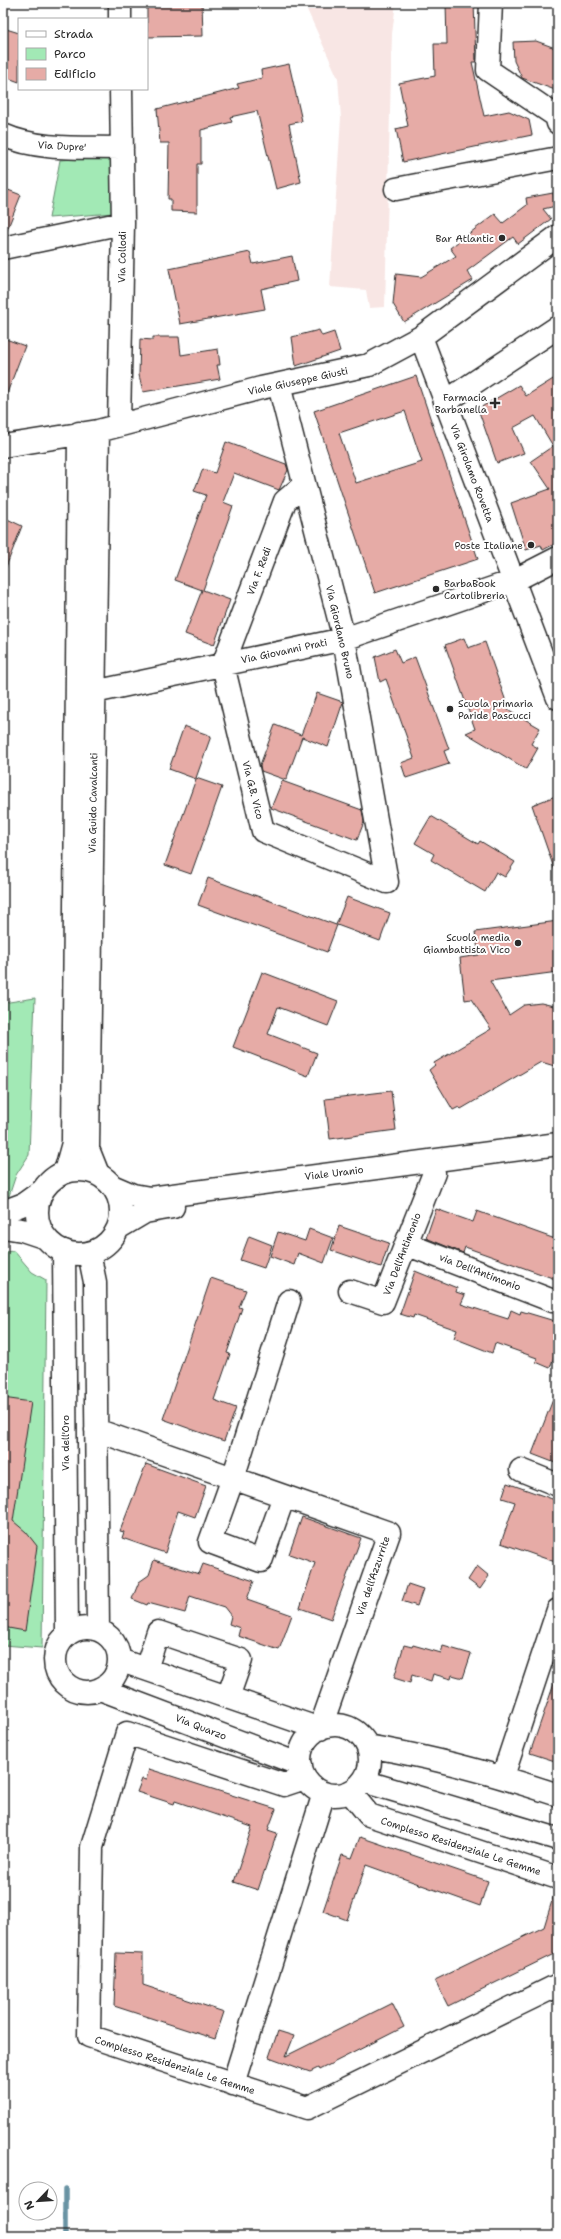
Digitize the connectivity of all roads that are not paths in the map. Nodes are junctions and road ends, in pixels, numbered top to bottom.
1 (120, 3) edge
2 (491, 3) edge
3 (120, 18) edge
4 (121, 90) edge
5 (558, 123) edge
6 (3, 136) edge
7 (122, 148) junction
8 (558, 158) edge
9 (396, 189) dead end
10 (123, 223) junction
11 (557, 240) edge
12 (3, 248) edge
13 (558, 327) edge
14 (421, 337) junction
15 (279, 385) junction
16 (445, 402) junction
17 (120, 425) junction
18 (88, 432) junction
19 (3, 446) edge
20 (304, 485) junction
21 (558, 558) edge
22 (513, 581) junction
23 (344, 639) junction
24 (223, 665) junction
25 (94, 692) junction
26 (558, 698) edge
27 (388, 882) joint
28 (558, 1144) edge
29 (558, 1156) edge
30 (65, 1172) junction
31 (434, 1173) junction
32 (105, 1180) junction
33 (42, 1191) junction
34 (3, 1212) edge
35 (3, 1227) edge
36 (118, 1228) junction
37 (46, 1238) junction
38 (406, 1244) junction
39 (64, 1251) junction
40 (89, 1253) junction
41 (350, 1291) dead end
42 (289, 1301) dead end
43 (553, 1301) dead end
44 (96, 1430) junction
45 (521, 1470) dead end
46 (234, 1478) junction
47 (558, 1485) edge
48 (284, 1496) junction
49 (558, 1610) edge
50 (98, 1629) junction
51 (67, 1634) junction
52 (119, 1660) junction
53 (146, 1669) junction
54 (100, 1689) junction
55 (228, 1697) junction
56 (320, 1729) junction
57 (367, 1746) junction
58 (303, 1771) junction
59 (503, 1776) junction
60 (356, 1786) junction
61 (324, 1793) junction
62 (558, 1795) edge
63 (558, 1839) edge
64 (558, 1878) edge
65 (558, 1985) edge
66 (233, 2084) junction

1 - 3 street
2 - 5 street
4 - 7 street, Via Collodi
6 - 7 street, Via Dupre'
7 - 10 street, Via Collodi
8 - 9 street
10 - 12 street
10 - 17 street, Via Collodi
11 - 14 street, Viale Giuseppe Giusti
13 - 16 street
14 - 15 street, Viale Giuseppe Giusti
14 - 16 street, Via Girolamo Rovetta
15 - 17 street, Viale Giuseppe Giusti
15 - 20 street, Via Giordano Bruno
16 - 22 street, Via Girolamo Rovetta
17 - 18 street, Viale Giuseppe Giusti
18 - 19 street, Viale Giuseppe Giusti
18 - 25 street, Via Guido Cavalcanti
18 - 30 street, Via Guido Cavalcanti
20 - 23 street, Via Giordano Bruno
20 - 24 street, Via F. Redi
21 - 22 street, Via Giovanni Prati
22 - 23 street, Via Giovanni Prati
22 - 26 street, Via Girolamo Rovetta
23 - 24 street, Via Giovanni Prati
23 - 27 street, Via Giordano Bruno
24 - 25 street, Via Giovanni Prati
24 - 27 street, Via G.B. Vico
25 - 32 street, Via Guido Cavalcanti
28 - 32 street, Viale Uranio
29 - 31 street, Viale Uranio
30 - 32 street
30 - 33 street
31 - 36 street, Viale Uranio
31 - 38 street, Via Dell'Antimonio
32 - 36 street
33 - 34 street
33 - 37 street
35 - 37 street
36 - 40 street
37 - 39 street
38 - 41 street, Via Dell'Antimonio
38 - 43 street, via Dell'Antimonio
39 - 40 street
39 - 51 street, Via dell'Oro
40 - 44 street
42 - 46 street
44 - 46 street, Via dell'Azzurrite
44 - 50 street
45 - 47 street
46 - 48 street, Via dell'Azzurrite
46 - 48 street
48 - 56 street, Via dell'Azzurrite
49 - 59 street
50 - 51 street
50 - 52 street
51 - 54 street
52 - 53 street
52 - 54 street
53 - 55 street
53 - 55 street
54 - 58 street, Via Quarzo
55 - 56 street
56 - 57 street
56 - 58 street
57 - 59 street
57 - 60 street
58 - 61 street
58 - 66 street, Complesso Residenziale Le Gemme
59 - 62 street
60 - 61 street
60 - 63 street
60 - 64 street, Complesso Residenziale Le Gemme
61 - 66 street
65 - 66 street, Complesso Residenziale Le Gemme

